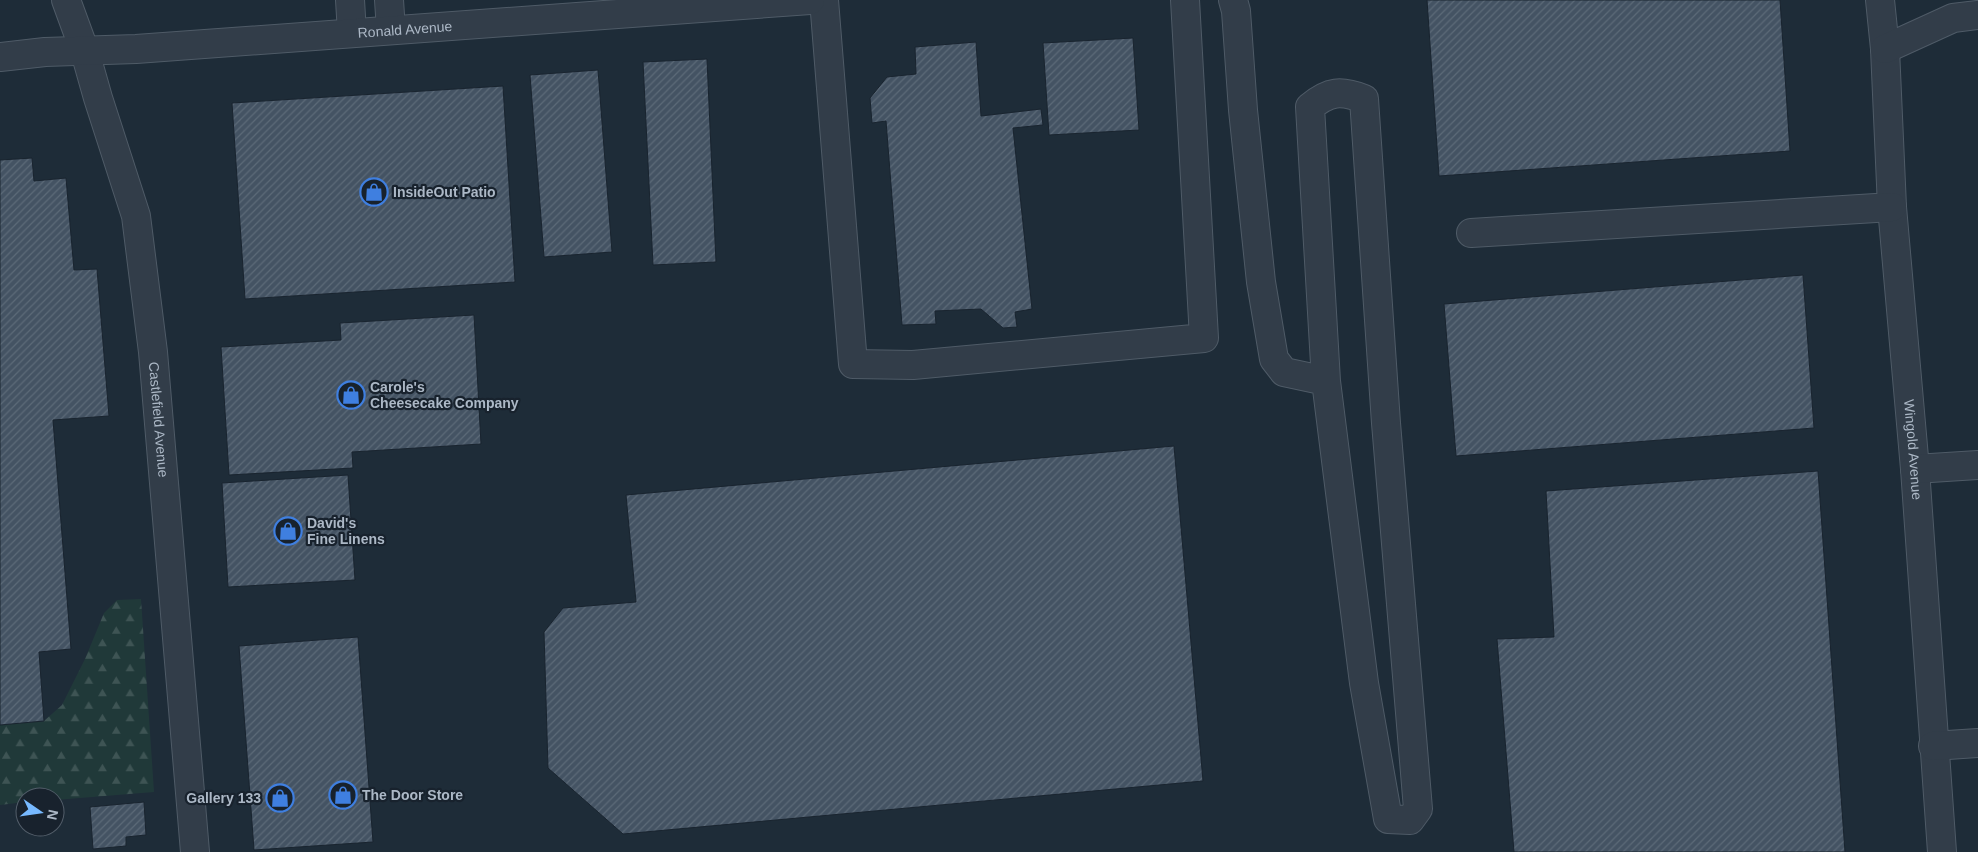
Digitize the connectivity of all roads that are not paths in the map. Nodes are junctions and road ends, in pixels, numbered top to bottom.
1 (66, 0) edge
2 (350, 0) edge
3 (389, 0) edge
4 (810, 0) edge
5 (824, 0) edge
6 (1186, 0) edge
7 (1233, 0) edge
8 (1880, 0) edge
9 (1978, 14) edge
10 (391, 30) junction
11 (352, 33) junction
12 (1885, 49) junction
13 (85, 52) junction
14 (0, 57) edge
15 (1892, 207) junction
16 (1471, 233) dead end
17 (1326, 381) junction
18 (1978, 465) edge
19 (1915, 469) junction
20 (1978, 743) edge
21 (1933, 746) junction
22 (194, 852) edge
23 (1942, 852) edge

1 - 13 street, Castlefield Avenue
2 - 11 street
3 - 10 street
4 - 10 street, Ronald Avenue
5 - 6 street
7 - 17 street
8 - 12 street, Wingold Avenue
9 - 12 street
10 - 11 street, Ronald Avenue
11 - 13 street, Ronald Avenue
12 - 15 street, Wingold Avenue
13 - 14 street, Ronald Avenue
13 - 22 street, Castlefield Avenue
15 - 16 street
15 - 19 street, Wingold Avenue
17 - 17 street
18 - 19 street
19 - 21 street, Wingold Avenue
20 - 21 street
21 - 23 street, Wingold Avenue

